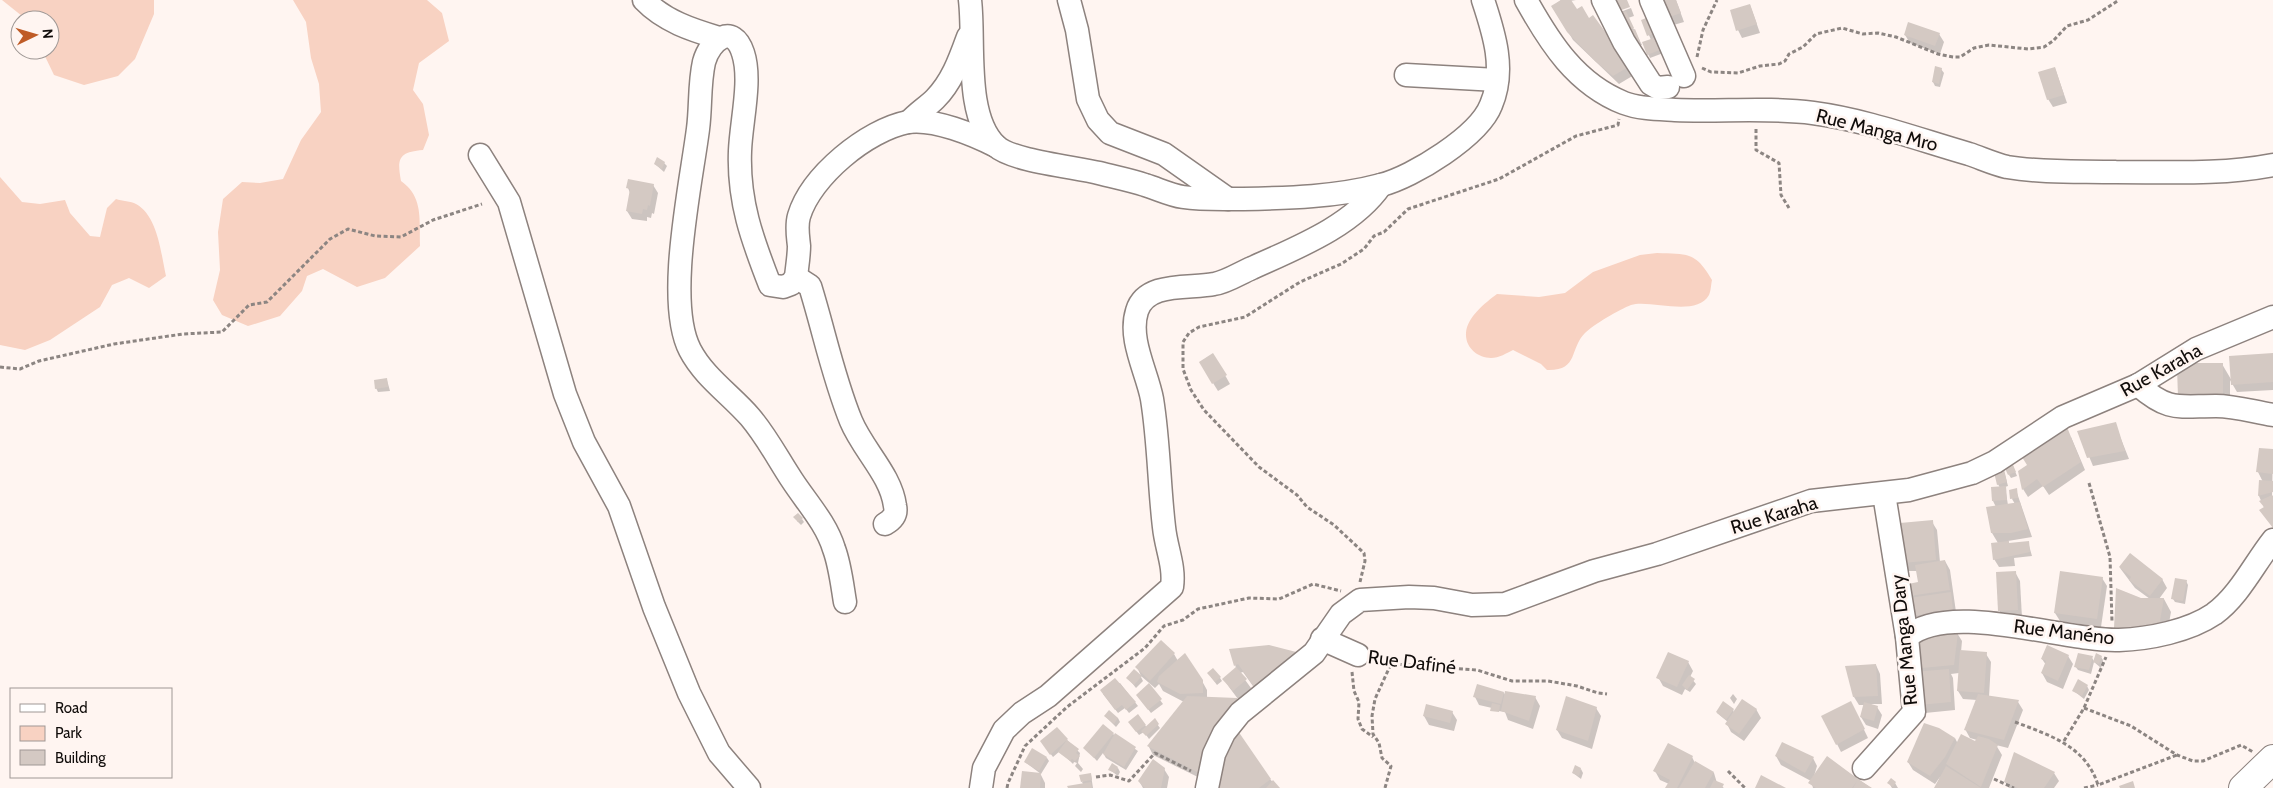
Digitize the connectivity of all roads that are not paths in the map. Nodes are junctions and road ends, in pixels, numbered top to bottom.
1 (644, 0) edge
2 (970, 0) edge
3 (1069, 0) edge
4 (1483, 0) edge
5 (1526, 0) edge
6 (1603, 0) edge
7 (1651, 0) edge
8 (972, 27) junction
9 (719, 38) junction
10 (1406, 75) dead end
11 (1497, 80) junction
12 (909, 122) junction
13 (996, 146) junction
14 (480, 155) dead end
15 (2273, 165) edge
16 (1381, 185) junction
17 (1228, 199) junction
18 (796, 277) junction
19 (2273, 316) edge
20 (2138, 386) junction
21 (2273, 415) edge
22 (1884, 494) junction
23 (885, 524) dead end
24 (2273, 540) edge
25 (845, 602) dead end
26 (1907, 637) junction
27 (1322, 639) junction
28 (1353, 654) road end
29 (2270, 763) edge
30 (1864, 768) dead end
31 (1207, 784) edge
32 (2245, 787) edge
33 (749, 788) edge
34 (981, 788) edge

1 - 9 street
2 - 8 street
3 - 17 street
4 - 11 street
5 - 15 street, Rue Manga Mro
6 - 7 street
8 - 12 street
8 - 13 street
9 - 18 street
9 - 25 street
10 - 11 street
11 - 16 street
12 - 13 street
12 - 18 street
13 - 17 street
14 - 33 street
16 - 17 street
16 - 34 street
18 - 23 street
19 - 20 street, Rue Karaha
20 - 21 street
20 - 22 street, Rue Karaha
22 - 26 street, Rue Manga Dary
22 - 27 street, Rue Karaha
24 - 26 street, Rue Manéno
26 - 30 street, Rue Manga Dary
27 - 28 street, Rue Dafiné
27 - 31 street
29 - 32 main road

